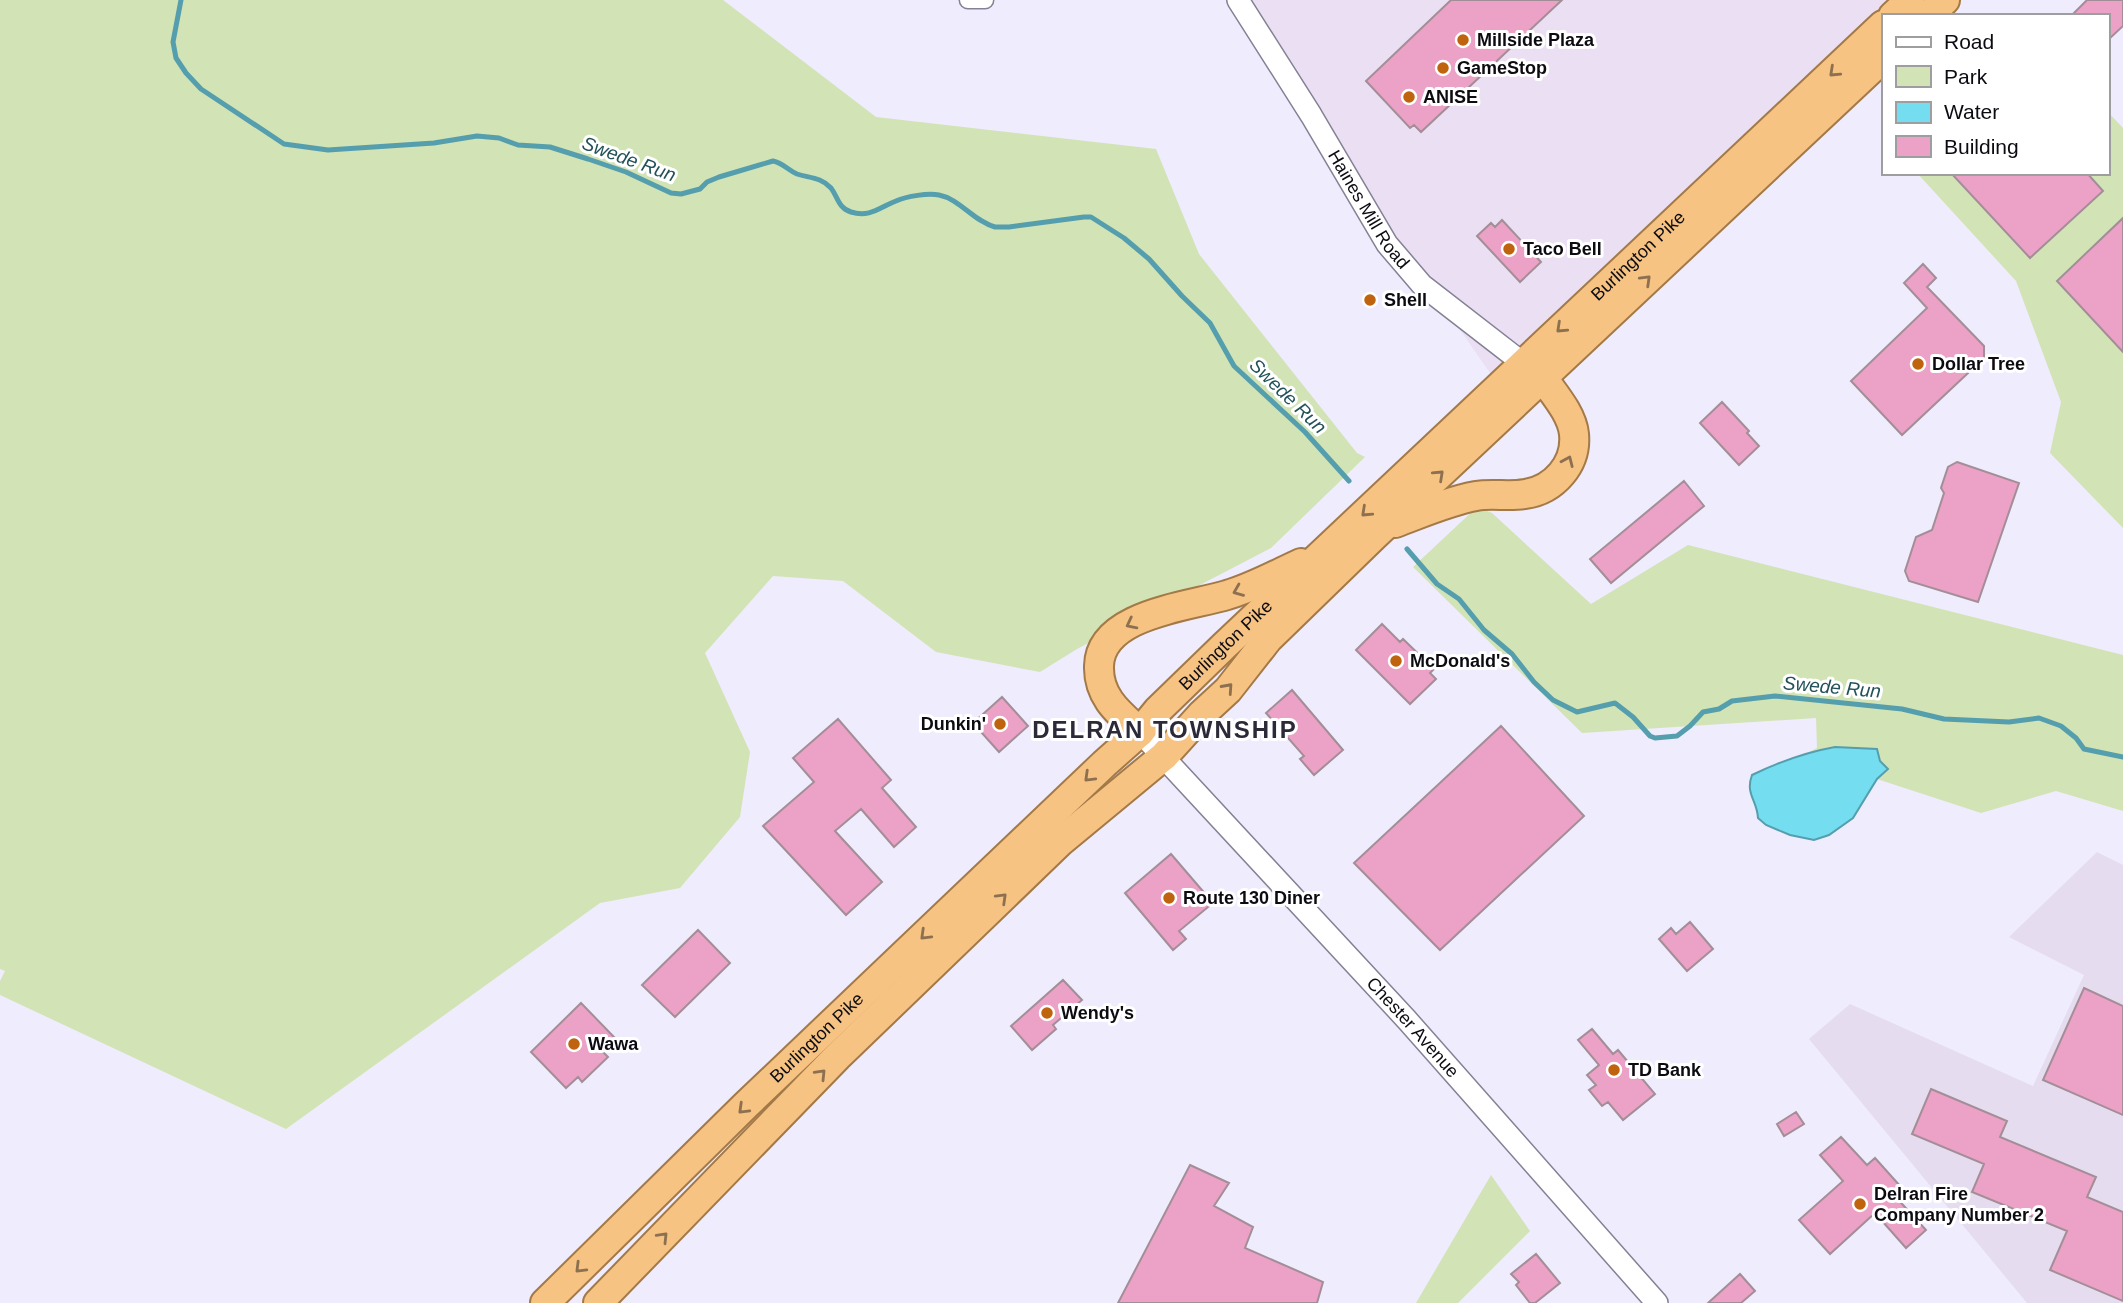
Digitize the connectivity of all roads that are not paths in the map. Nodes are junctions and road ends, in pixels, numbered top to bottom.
1 (968, 0) edge
2 (985, 0) edge
3 (1238, 0) edge
4 (1910, 0) edge
5 (1945, 0) edge
6 (1895, 14) edge
7 (1930, 14) edge
8 (1882, 26) edge
9 (1882, 59) edge
10 (1533, 371) junction
11 (1382, 527) junction
12 (1323, 554) junction
13 (1140, 732) junction
14 (1164, 756) junction
15 (545, 1303) edge
16 (598, 1303) edge
17 (1657, 1303) edge

1 - 2 street
3 - 10 street, Haines Mill Road
4 - 6 highway
5 - 7 highway
8 -> 10 highway, Burlington Pike
10 -> 9 highway, Burlington Pike
11 -> 10 highway, Burlington Pike
11 -> 10 highway
10 -> 12 highway, Burlington Pike
14 -> 11 highway, Burlington Pike
12 - 13 highway, Burlington Pike
12 -> 13 highway
13 - 14 street, Chester Avenue
13 -> 15 highway, Burlington Pike
16 -> 14 highway, Burlington Pike
14 - 17 street, Chester Avenue

